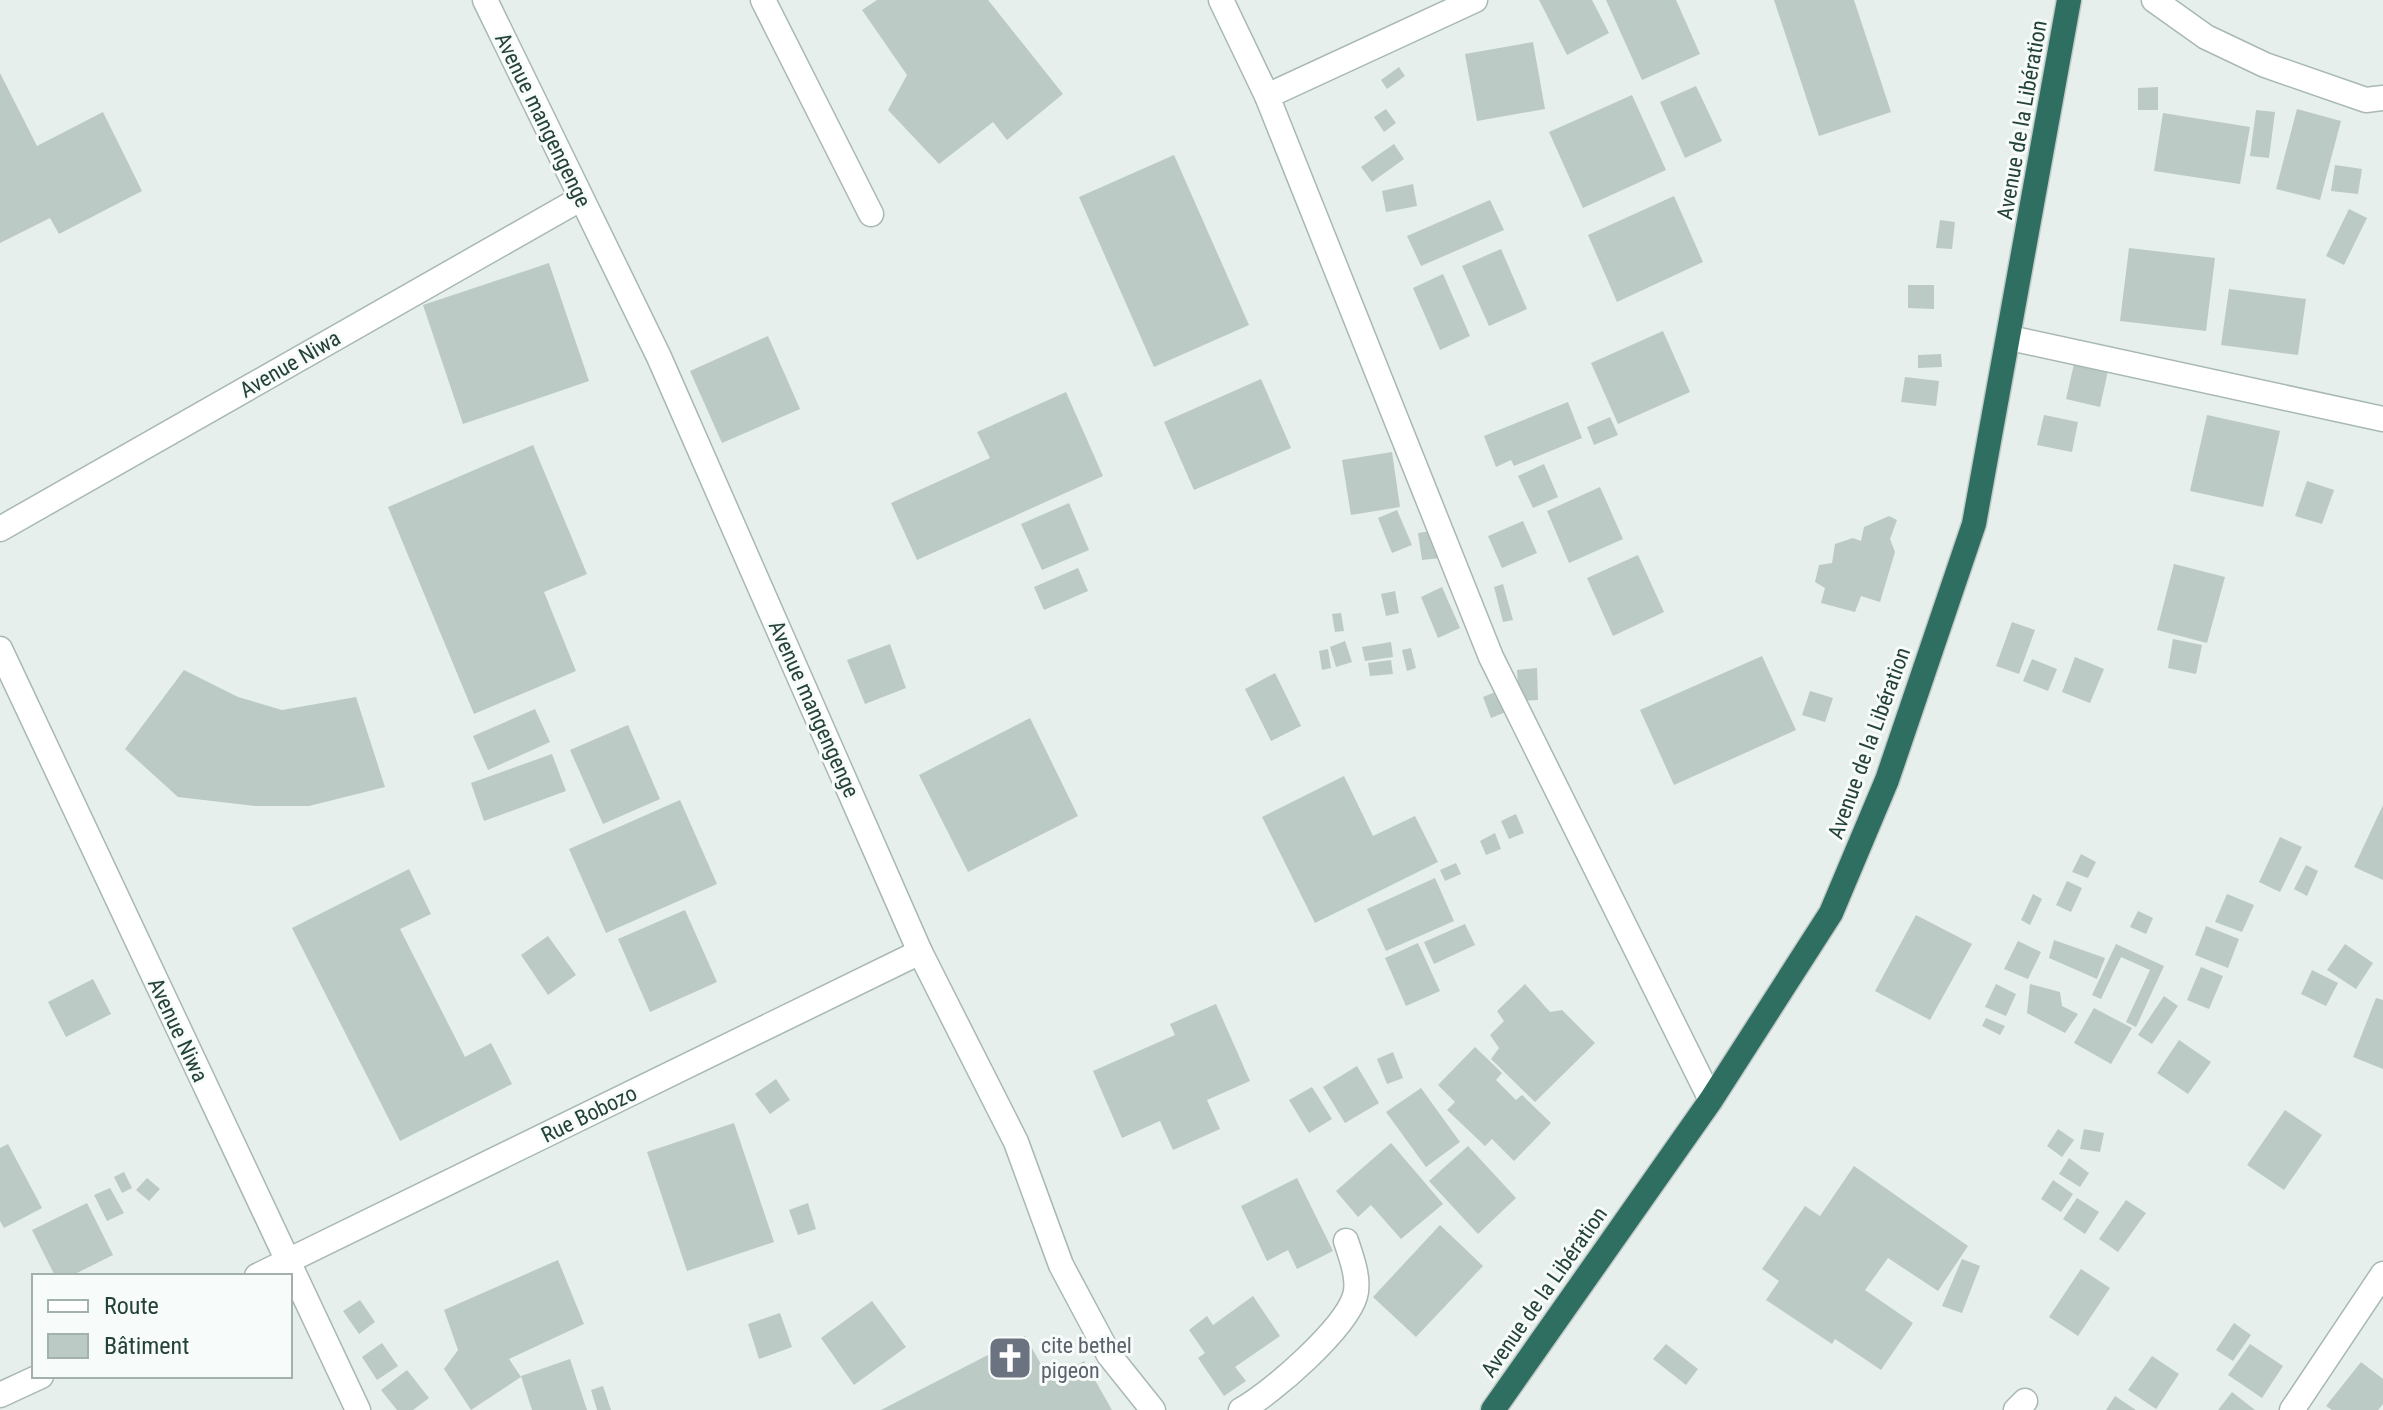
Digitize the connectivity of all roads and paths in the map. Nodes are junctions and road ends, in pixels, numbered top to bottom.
1 (485, 0) edge
2 (763, 0) edge
3 (1221, 0) edge
4 (1475, 0) edge
5 (2069, 0) edge
6 (2154, 0) edge
7 (1267, 96) junction
8 (2383, 98) edge
9 (580, 199) junction
10 (871, 214) dead end
11 (2010, 338) junction
12 (2383, 419) edge
13 (0, 529) edge
14 (0, 649) edge
15 (920, 952) junction
16 (1711, 1100) junction
17 (1346, 1241) dead end
18 (287, 1262) junction
19 (261, 1274) edge
20 (2383, 1274) edge
21 (37, 1378) edge
22 (0, 1395) edge
23 (358, 1410) edge
24 (1153, 1410) edge
25 (1241, 1410) edge
26 (1493, 1410) edge
27 (2292, 1410) edge

1 - 9 street, Avenue mangengenge
2 - 10 street
3 - 7 street
4 - 7 street
5 - 11 highway, Avenue de la Libération
6 - 8 street
7 - 16 street
9 - 13 street, Avenue Niwa
9 - 15 street, Avenue mangengenge
11 - 12 street
11 - 16 highway, Avenue de la Libération
14 - 18 street, Avenue Niwa
15 - 18 street, Rue Bobozo
15 - 24 street, Avenue mangengenge
16 - 26 highway, Avenue de la Libération
17 - 25 street
18 - 19 street, Rue Bobozo
18 - 23 street, Avenue Niwa
20 - 27 street
21 - 22 street

